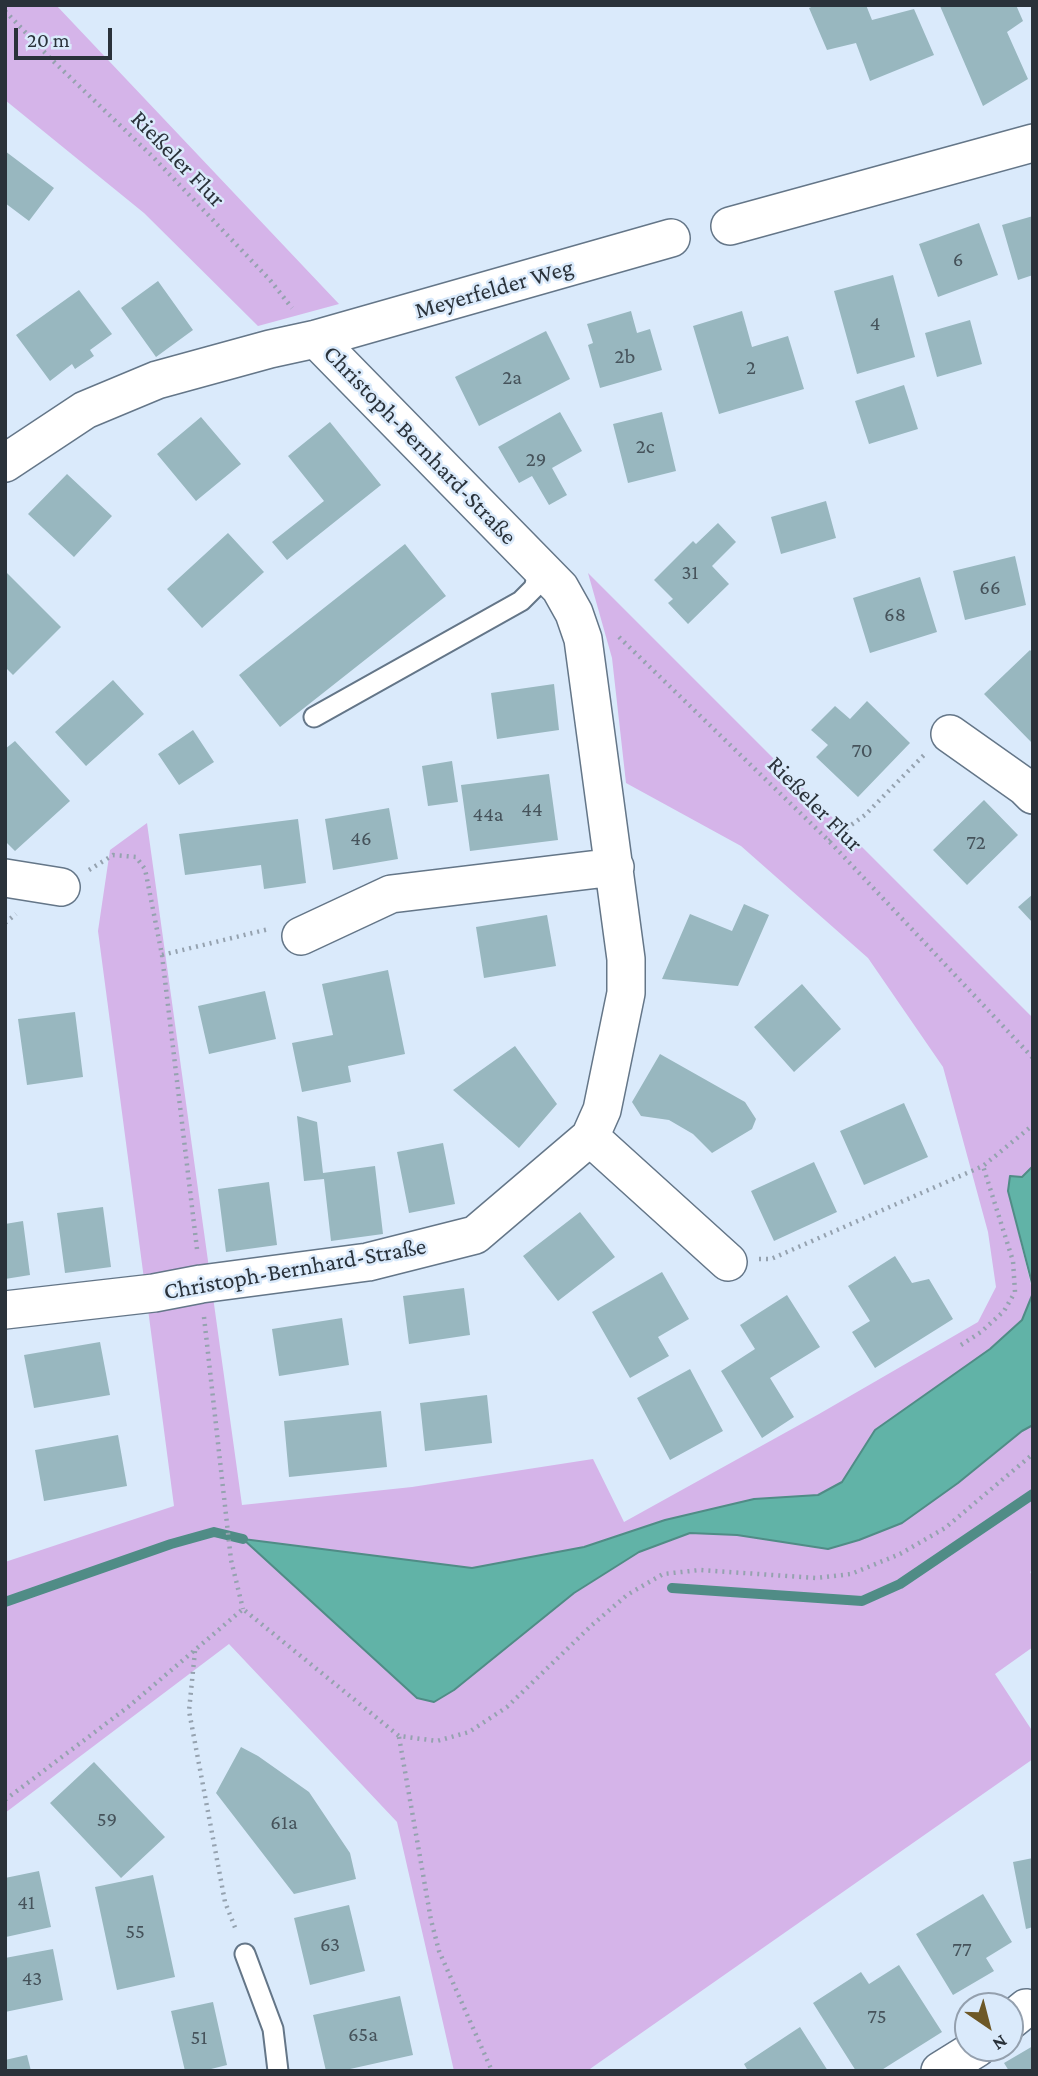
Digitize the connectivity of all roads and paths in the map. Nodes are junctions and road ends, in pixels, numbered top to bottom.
1 (5, 11) edge
2 (1033, 142) edge
3 (730, 226) dead end
4 (671, 238) dead end
5 (316, 340) junction
6 (5, 463) edge
7 (540, 568) junction
8 (618, 637) dead end
9 (314, 717) dead end
10 (950, 734) joint
11 (1033, 795) edge
12 (829, 841) junction
13 (615, 867) junction
14 (5, 878) edge
15 (61, 887) joint
16 (300, 936) joint
17 (162, 955) junction
18 (1033, 1058) edge
19 (1033, 1125) edge
20 (590, 1137) junction
21 (983, 1166) junction
22 (728, 1262) joint
23 (201, 1284) junction
24 (5, 1310) edge
25 (961, 1345) dead end
26 (1033, 1454) edge
27 (243, 1609) junction
28 (195, 1650) junction
29 (399, 1736) junction
30 (5, 1800) edge
31 (245, 1954) joint
32 (278, 2071) edge
33 (492, 2071) edge

1 - 5 path, Rießeler Flur
2 - 3 street
4 - 5 street, Meyerfelder Weg
5 - 6 street, Christoph-Bernhard-Straße
5 - 7 street, Christoph-Bernhard-Straße
7 - 9 lane
7 - 13 street, Christoph-Bernhard-Straße
8 - 12 path, Rießeler Flur
10 - 11 street
10 - 12 path
12 - 18 path, Rießeler Flur
13 - 16 street
13 - 20 street, Christoph-Bernhard-Straße
14 - 15 street
15 - 17 path
16 - 17 path
17 - 23 path
19 - 21 path
20 - 22 street
20 - 23 street, Christoph-Bernhard-Straße
21 - 22 path
21 - 25 path
23 - 24 street, Christoph-Bernhard-Straße
23 - 27 path
26 - 29 path
27 - 28 path
27 - 29 path
28 - 30 path
28 - 31 path
29 - 33 path
31 - 32 lane

